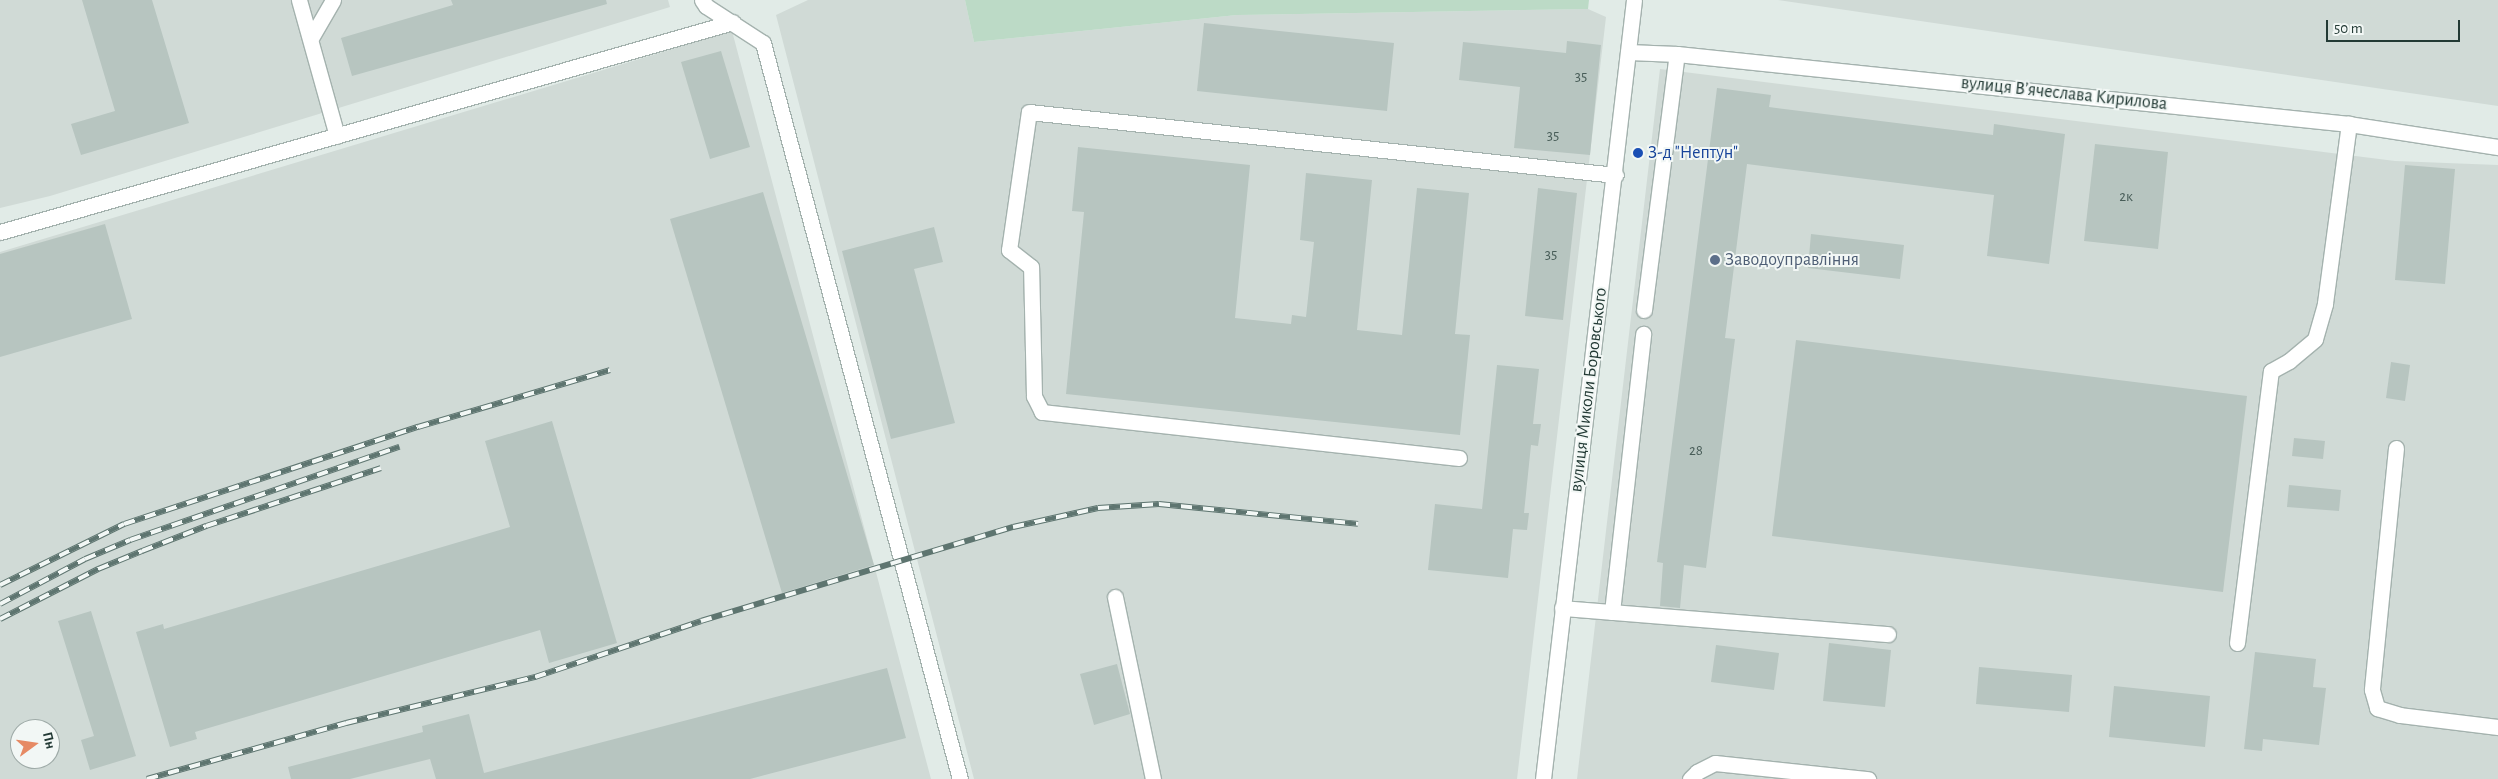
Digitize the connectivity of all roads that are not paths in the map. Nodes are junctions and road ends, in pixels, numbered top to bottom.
1 (299, 0) edge
2 (333, 0) edge
3 (702, 0) edge
4 (1634, 0) edge
5 (733, 22) junction
6 (311, 38) junction
7 (1628, 52) junction
8 (1677, 54) junction
9 (2348, 124) junction
10 (337, 136) junction
11 (2498, 147) edge
12 (1616, 175) junction
13 (0, 232) edge
14 (1644, 310) dead end
15 (1643, 334) dead end
16 (2396, 448) dead end
17 (1459, 458) dead end
18 (1115, 597) dead end
19 (1562, 608) junction
20 (1612, 612) junction
21 (1888, 634) dead end
22 (2237, 643) dead end
23 (2498, 727) edge
24 (960, 779) edge
25 (1153, 779) edge
26 (1543, 779) edge
27 (1690, 779) edge
28 (1868, 779) edge

1 - 6 street
2 - 6 street
3 - 5 street
4 - 7 street, вулиця Миколи Боровського
5 - 10 street
5 - 24 street
6 - 10 street
7 - 8 street, вулиця Вʼячеслава Кирилова
7 - 12 street, вулиця Миколи Боровського
8 - 9 street, вулиця Вʼячеслава Кирилова
8 - 14 street
9 - 11 street, вулиця Вʼячеслава Кирилова
9 - 22 street
10 - 13 street
12 - 17 street
12 - 19 street, вулиця Миколи Боровського
15 - 20 street
16 - 23 street
18 - 25 street
19 - 20 street
19 - 26 street, вулиця Миколи Боровського
20 - 21 street
27 - 28 street

